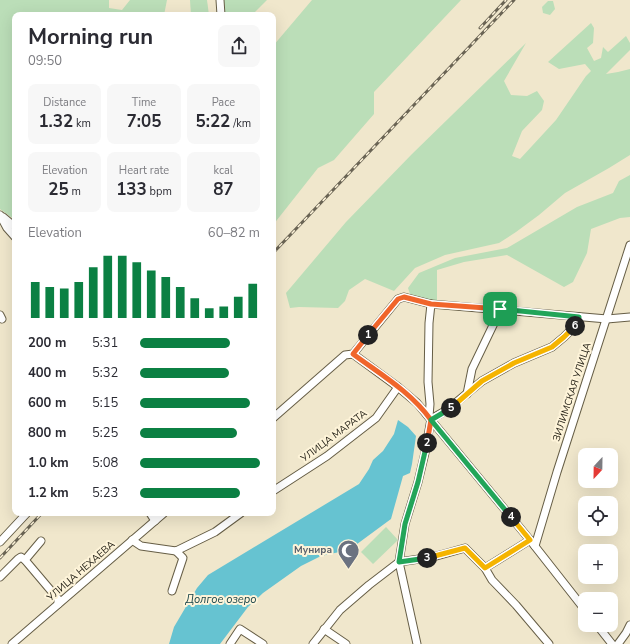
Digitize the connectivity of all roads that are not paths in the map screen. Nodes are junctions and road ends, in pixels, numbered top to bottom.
1 (220, 0) edge
2 (221, 12) edge
3 (0, 215) edge
4 (12, 225) edge
5 (12, 234) edge
6 (630, 245) edge
7 (431, 304) junction
8 (500, 309) junction
9 (579, 317) junction
10 (630, 317) edge
11 (607, 319) junction
12 (353, 354) junction
13 (398, 387) junction
14 (467, 394) junction
15 (276, 415) edge
16 (430, 418) junction
17 (276, 489) edge
18 (24, 516) edge
19 (152, 516) edge
20 (161, 516) edge
21 (237, 516) edge
22 (155, 521) junction
23 (132, 540) junction
24 (42, 541) dead end
25 (0, 542) edge
26 (532, 543) junction
27 (176, 551) junction
28 (26, 560) junction
29 (399, 562) junction
30 (485, 568) junction
31 (0, 577) edge
32 (172, 591) dead end
33 (578, 601) edge
34 (58, 604) junction
35 (630, 625) edge
36 (324, 629) junction
37 (603, 632) edge
38 (12, 644) edge
39 (230, 644) edge
40 (262, 644) edge
41 (313, 644) edge
42 (346, 644) edge
43 (417, 644) edge
44 (549, 644) edge
45 (612, 644) edge
46 (618, 644) edge

1 - 2 street
3 - 4 street
3 - 5 street
6 - 11 street, ЗИЛИМСКАЯ УЛИЦА
7 - 8 street
7 - 12 street
7 - 16 street
8 - 9 street
8 - 14 street
9 - 11 street
9 - 14 street
10 - 11 street
11 - 26 street, ЗИЛИМСКАЯ УЛИЦА
12 - 13 street
12 - 15 street
13 - 16 street
13 - 17 street, УЛИЦА МАРАТА
14 - 16 street
16 - 26 street
16 - 29 street
18 - 25 street
19 - 22 street
20 - 22 street, УЛИЦА НЕХАЕВА
21 - 27 street
22 - 23 street, УЛИЦА НЕХАЕВА
23 - 27 street
23 - 34 street, УЛИЦА НЕХАЕВА
24 - 28 street
26 - 30 street
26 - 33 street
27 - 32 street
28 - 31 street
28 - 34 street
29 - 30 street
29 - 36 street
29 - 43 street
30 - 44 street
34 - 38 street, УЛИЦА НЕХАЕВА
35 - 46 street
36 - 41 street
36 - 42 street
37 - 45 street
39 - 40 street

